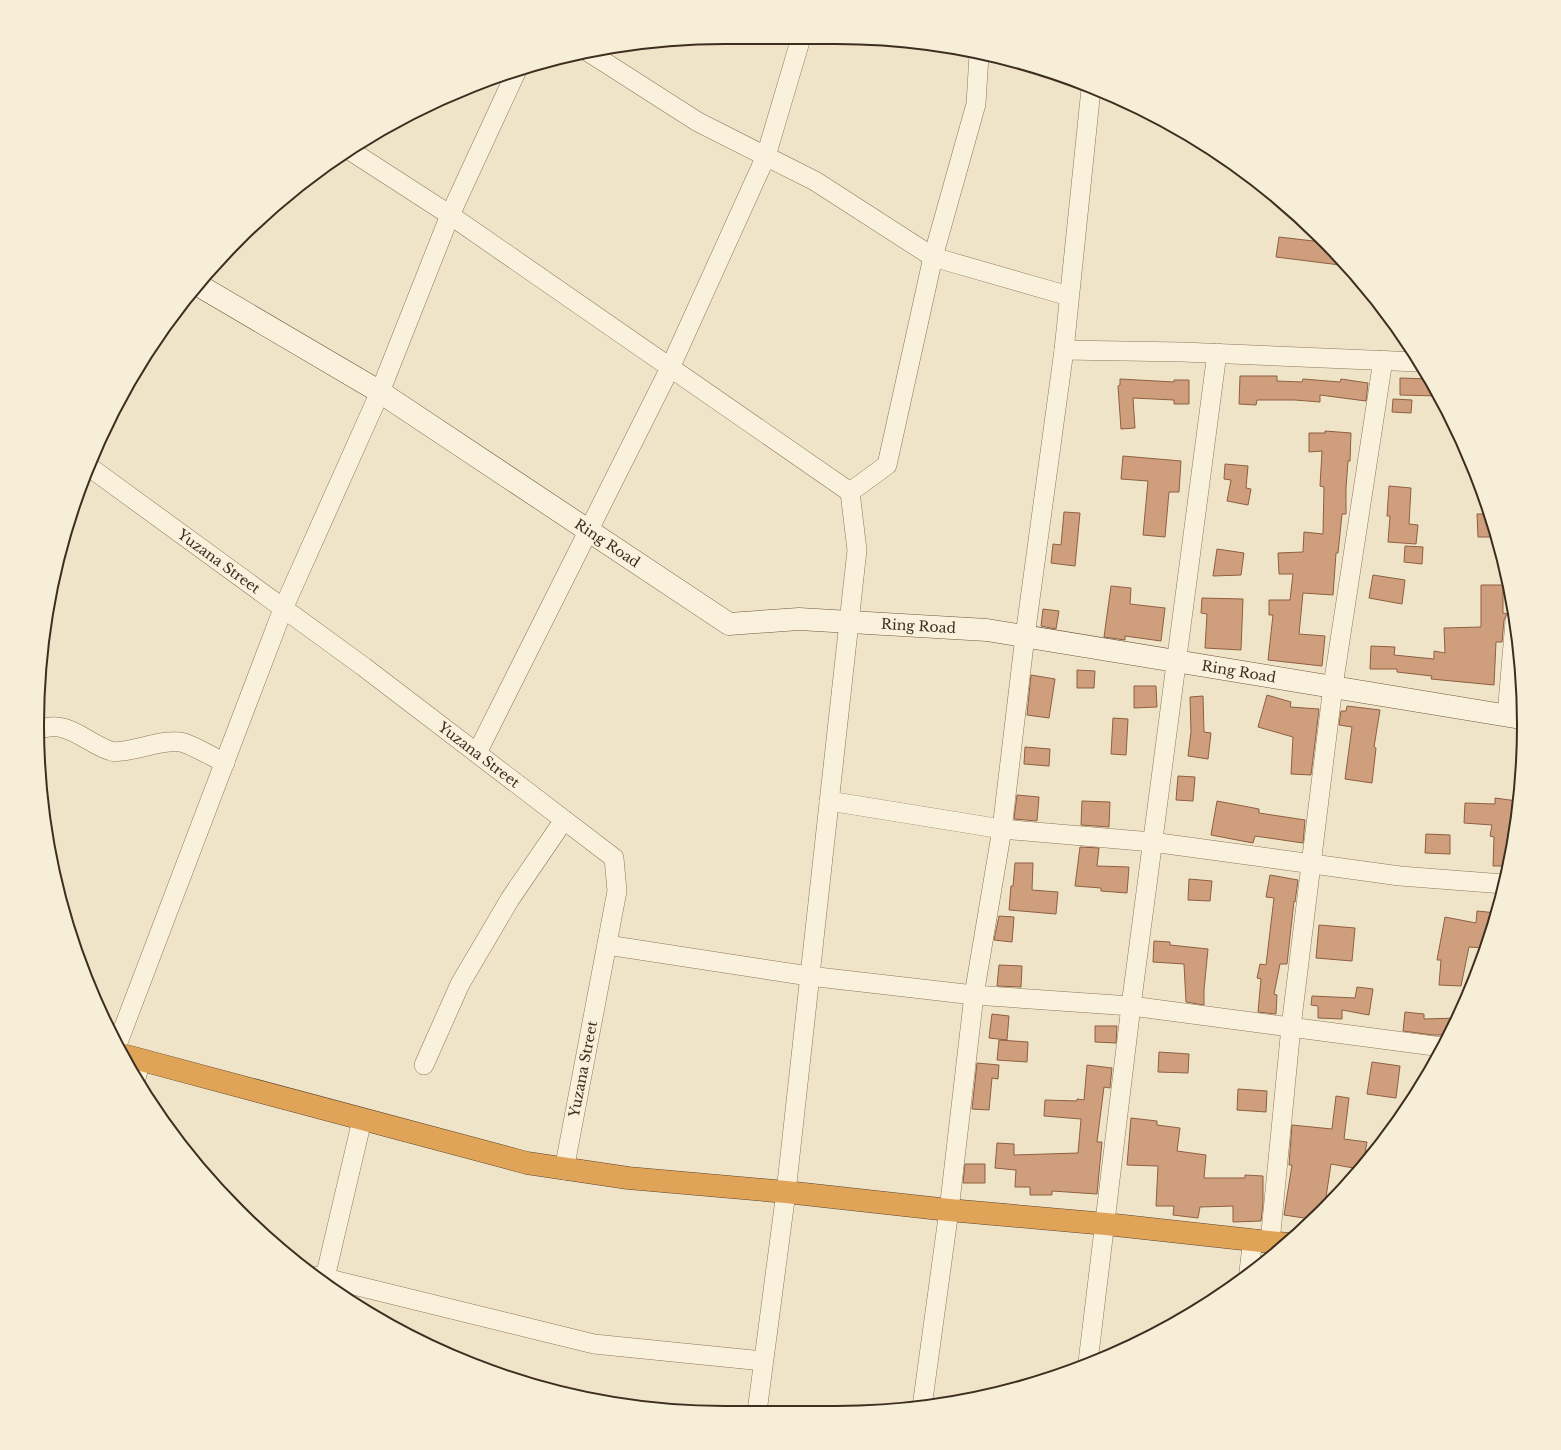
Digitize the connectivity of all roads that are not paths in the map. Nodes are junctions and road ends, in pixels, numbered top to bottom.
1 (799, 44) edge
2 (596, 56) edge
3 (979, 59) edge
4 (512, 78) edge
5 (1091, 94) edge
6 (355, 154) edge
7 (766, 156) junction
8 (450, 215) junction
9 (933, 256) junction
10 (203, 288) edge
11 (1070, 296) junction
12 (1064, 350) junction
13 (1217, 353) junction
14 (1383, 360) junction
15 (1411, 362) edge
16 (670, 368) junction
17 (380, 392) junction
18 (94, 470) edge
19 (850, 492) junction
20 (588, 530) junction
21 (283, 609) junction
22 (849, 622) junction
23 (1025, 636) junction
24 (1177, 660) junction
25 (1515, 667) edge
26 (1333, 686) junction
27 (1514, 716) edge
28 (44, 728) edge
29 (477, 753) junction
30 (225, 763) junction
31 (829, 801) junction
32 (564, 820) junction
33 (1002, 828) junction
34 (1152, 842) junction
35 (1311, 864) junction
36 (1498, 884) edge
37 (607, 945) junction
38 (809, 976) junction
39 (974, 995) junction
40 (1131, 1006) junction
41 (1291, 1027) junction
42 (120, 1037) edge
43 (1436, 1046) edge
44 (134, 1064) edge
45 (424, 1065) dead end
46 (362, 1120) junction
47 (564, 1170) junction
48 (786, 1192) junction
49 (949, 1210) junction
50 (1106, 1224) junction
51 (1270, 1242) edge
52 (1258, 1259) edge
53 (323, 1274) edge
54 (332, 1280) edge
55 (1089, 1357) edge
56 (763, 1361) junction
57 (923, 1400) edge
58 (758, 1406) edge

1 - 7 street
2 - 7 street
3 - 9 street
4 - 8 street
5 - 11 street
6 - 8 street
7 - 9 street
7 - 16 street
8 - 16 street
8 - 17 street
9 - 11 street
9 - 19 street
10 - 17 street, Ring Road
11 - 12 street
12 - 13 street
12 - 23 street
13 - 14 street
13 - 24 street
14 - 15 street
14 - 26 street
16 - 19 street
16 - 20 street
17 - 20 street, Ring Road
17 - 21 street
18 - 21 street, Yuzana Street
19 - 22 street
20 - 22 street, Ring Road
20 - 29 street
21 - 29 street, Yuzana Street
21 - 30 street
22 - 23 street, Ring Road
22 - 31 street
23 - 24 street, Ring Road
23 - 33 street
24 - 26 street, Ring Road
24 - 34 street
25 - 27 street
26 - 27 street, Ring Road
26 - 35 street
28 - 30 street
29 - 32 street, Yuzana Street
30 - 42 street
31 - 33 street
31 - 38 street
32 - 37 street, Yuzana Street
32 - 45 street
33 - 34 street
33 - 39 street
34 - 35 street
34 - 40 street
35 - 36 street
35 - 41 street
37 - 38 street
37 - 47 street, Yuzana Street
38 - 39 street
38 - 48 street
39 - 40 street
39 - 49 street
40 - 41 street
40 - 50 street
41 - 43 street
41 - 51 street
44 - 46 highway
46 - 47 highway
46 - 53 street
47 - 48 highway
48 - 49 highway
48 - 56 street
49 - 50 highway
49 - 57 street
50 - 51 highway
50 - 55 street
51 - 52 street
54 - 56 street
56 - 58 street

